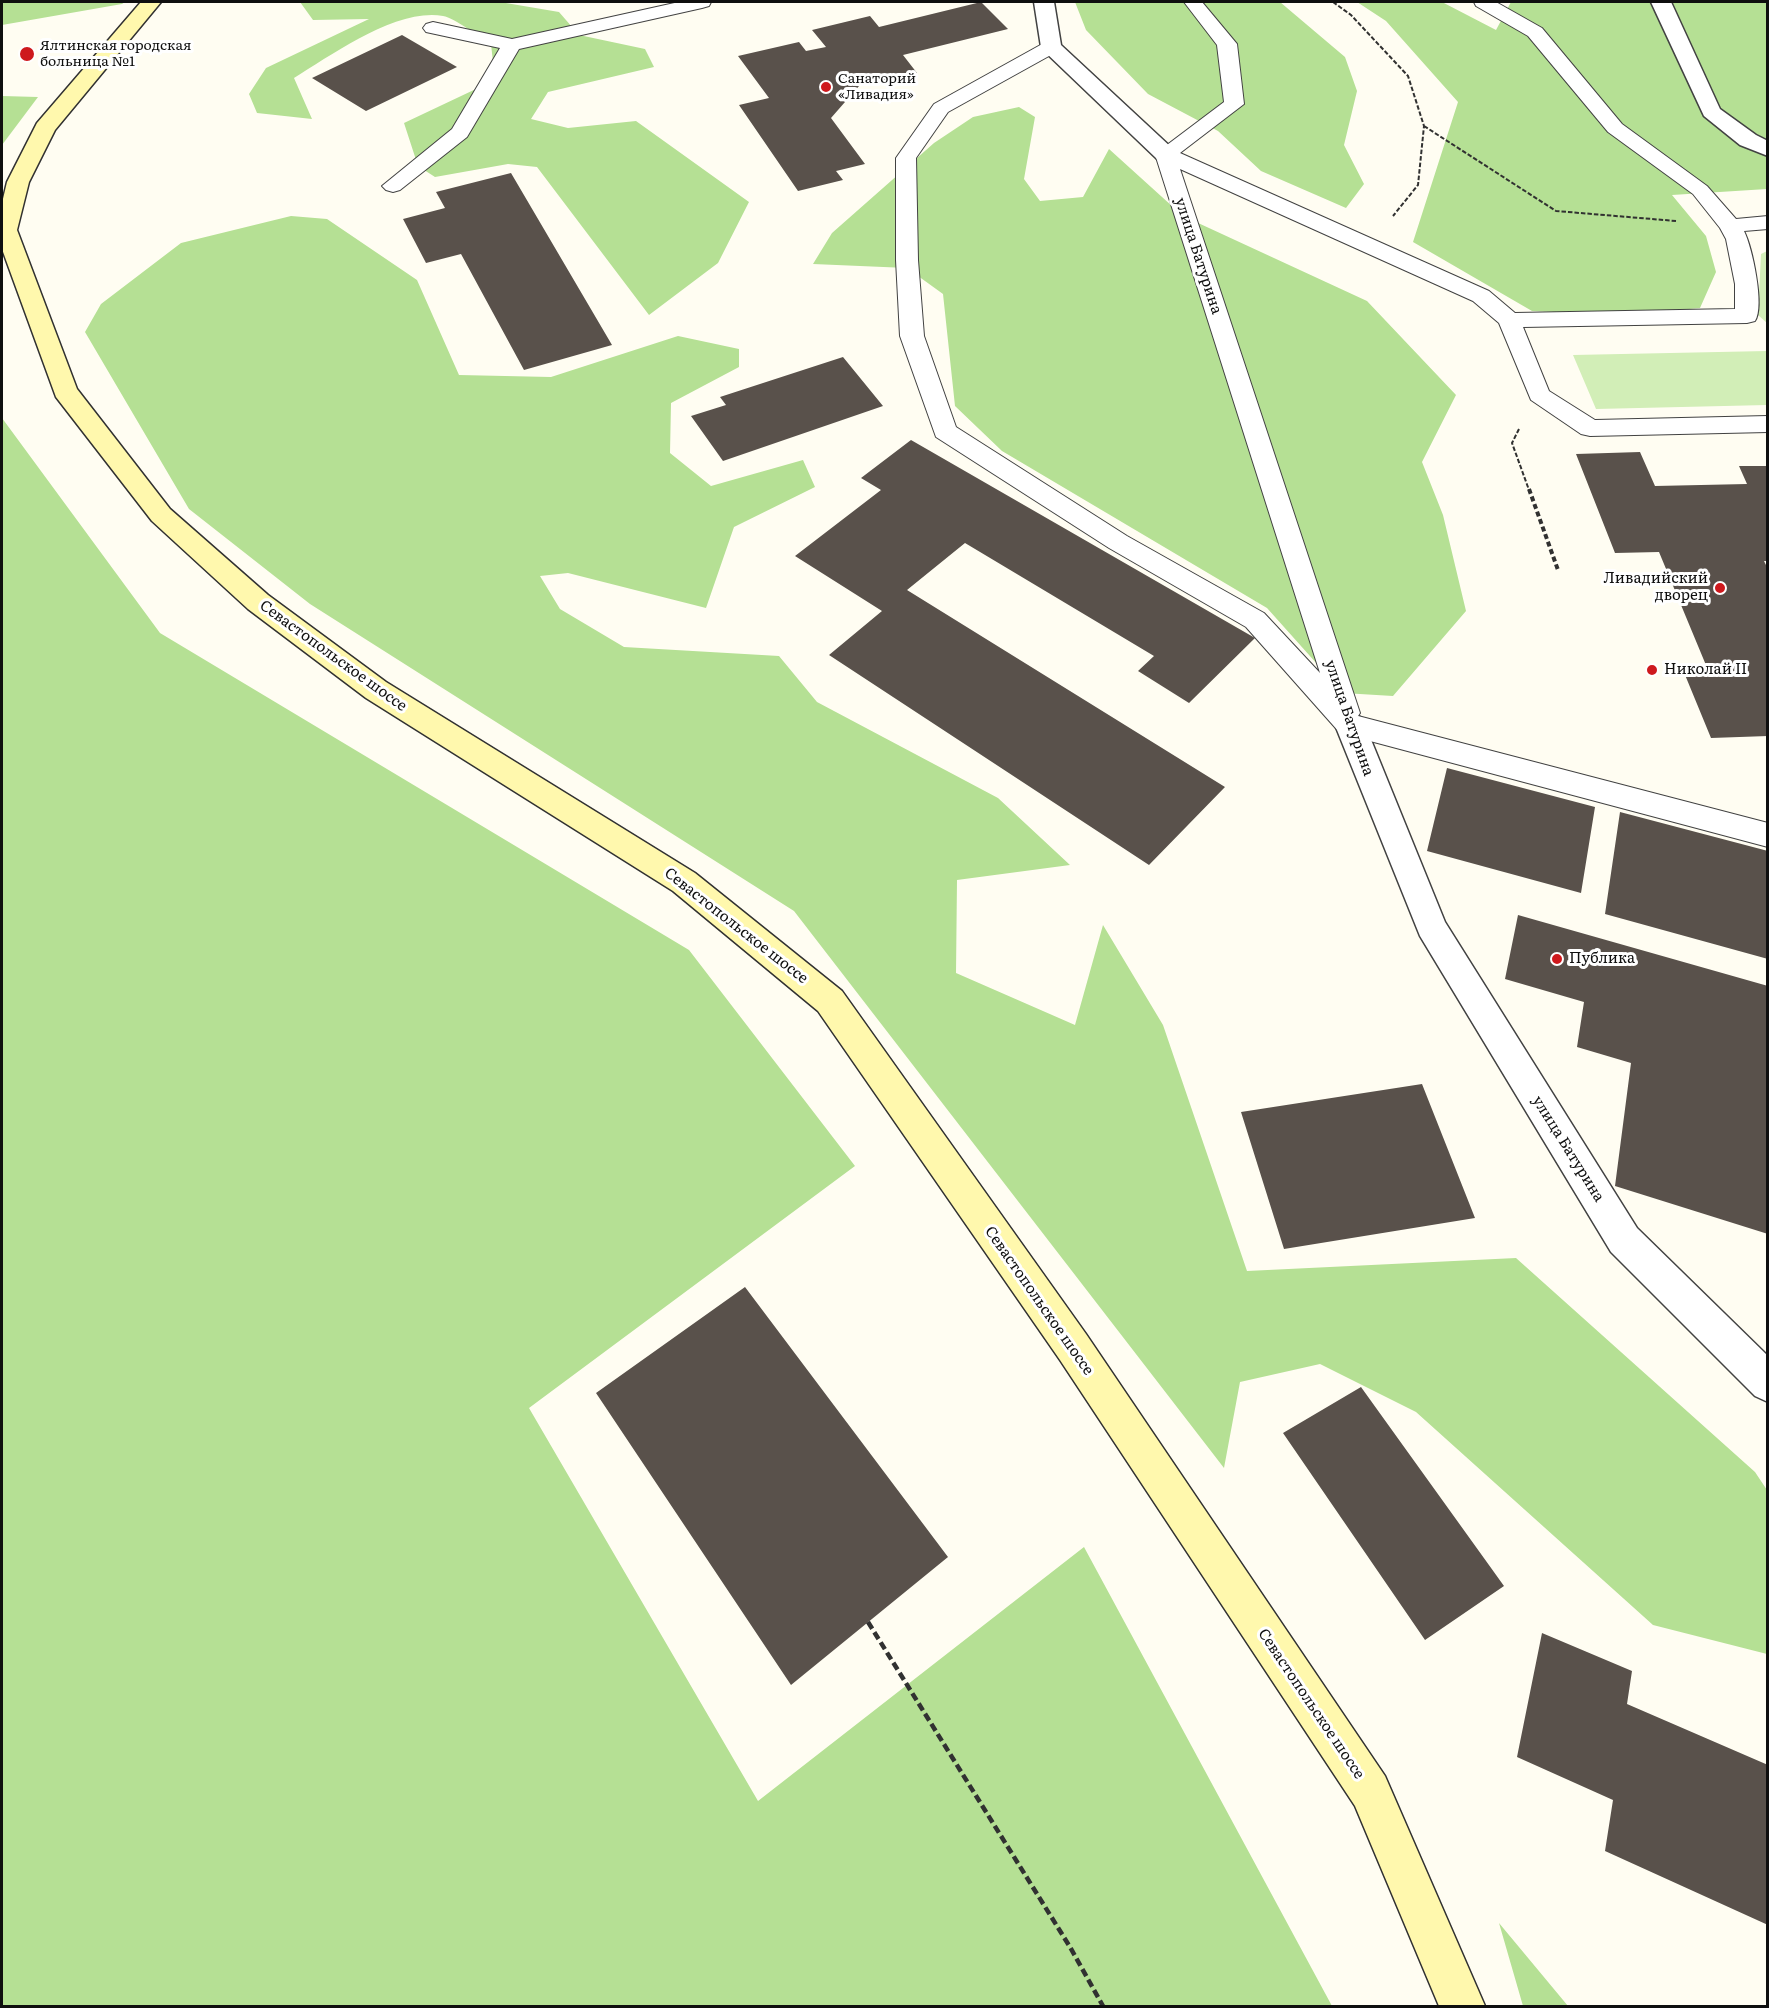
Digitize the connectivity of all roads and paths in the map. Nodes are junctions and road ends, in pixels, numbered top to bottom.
1 (151, 2) edge
2 (702, 2) edge
3 (1044, 2) edge
4 (1192, 2) edge
5 (1333, 2) edge
6 (1483, 2) edge
7 (1661, 2) edge
8 (433, 28) dead end
9 (512, 45) junction
10 (1051, 47) junction
11 (1424, 126) junction
12 (1767, 150) edge
13 (1165, 154) junction
14 (393, 186) dead end
15 (1767, 222) edge
16 (1730, 226) junction
17 (1370, 245) junction
18 (1509, 320) junction
19 (1767, 424) edge
20 (1512, 443) dead end
21 (1558, 570) dead end
22 (1350, 725) junction
23 (1767, 835) edge
24 (1767, 1383) edge
25 (868, 1622) dead end
26 (1103, 2007) edge
27 (1462, 2007) edge

1 - 27 main road, Севастопольское шоссе
2 - 9 lane
3 - 10 street
4 - 13 lane
5 - 11 path
6 - 16 lane
7 - 12 street
8 - 9 lane
9 - 14 lane
10 - 13 street, улица Батурина
10 - 22 lane
11 - 16 path
11 - 17 path
13 - 17 lane
13 - 22 lane, улица Батурина
15 - 16 lane
16 - 18 lane
17 - 18 lane
18 - 19 lane
20 - 21 path
22 - 23 lane
22 - 24 street, улица Батурина
25 - 26 path

